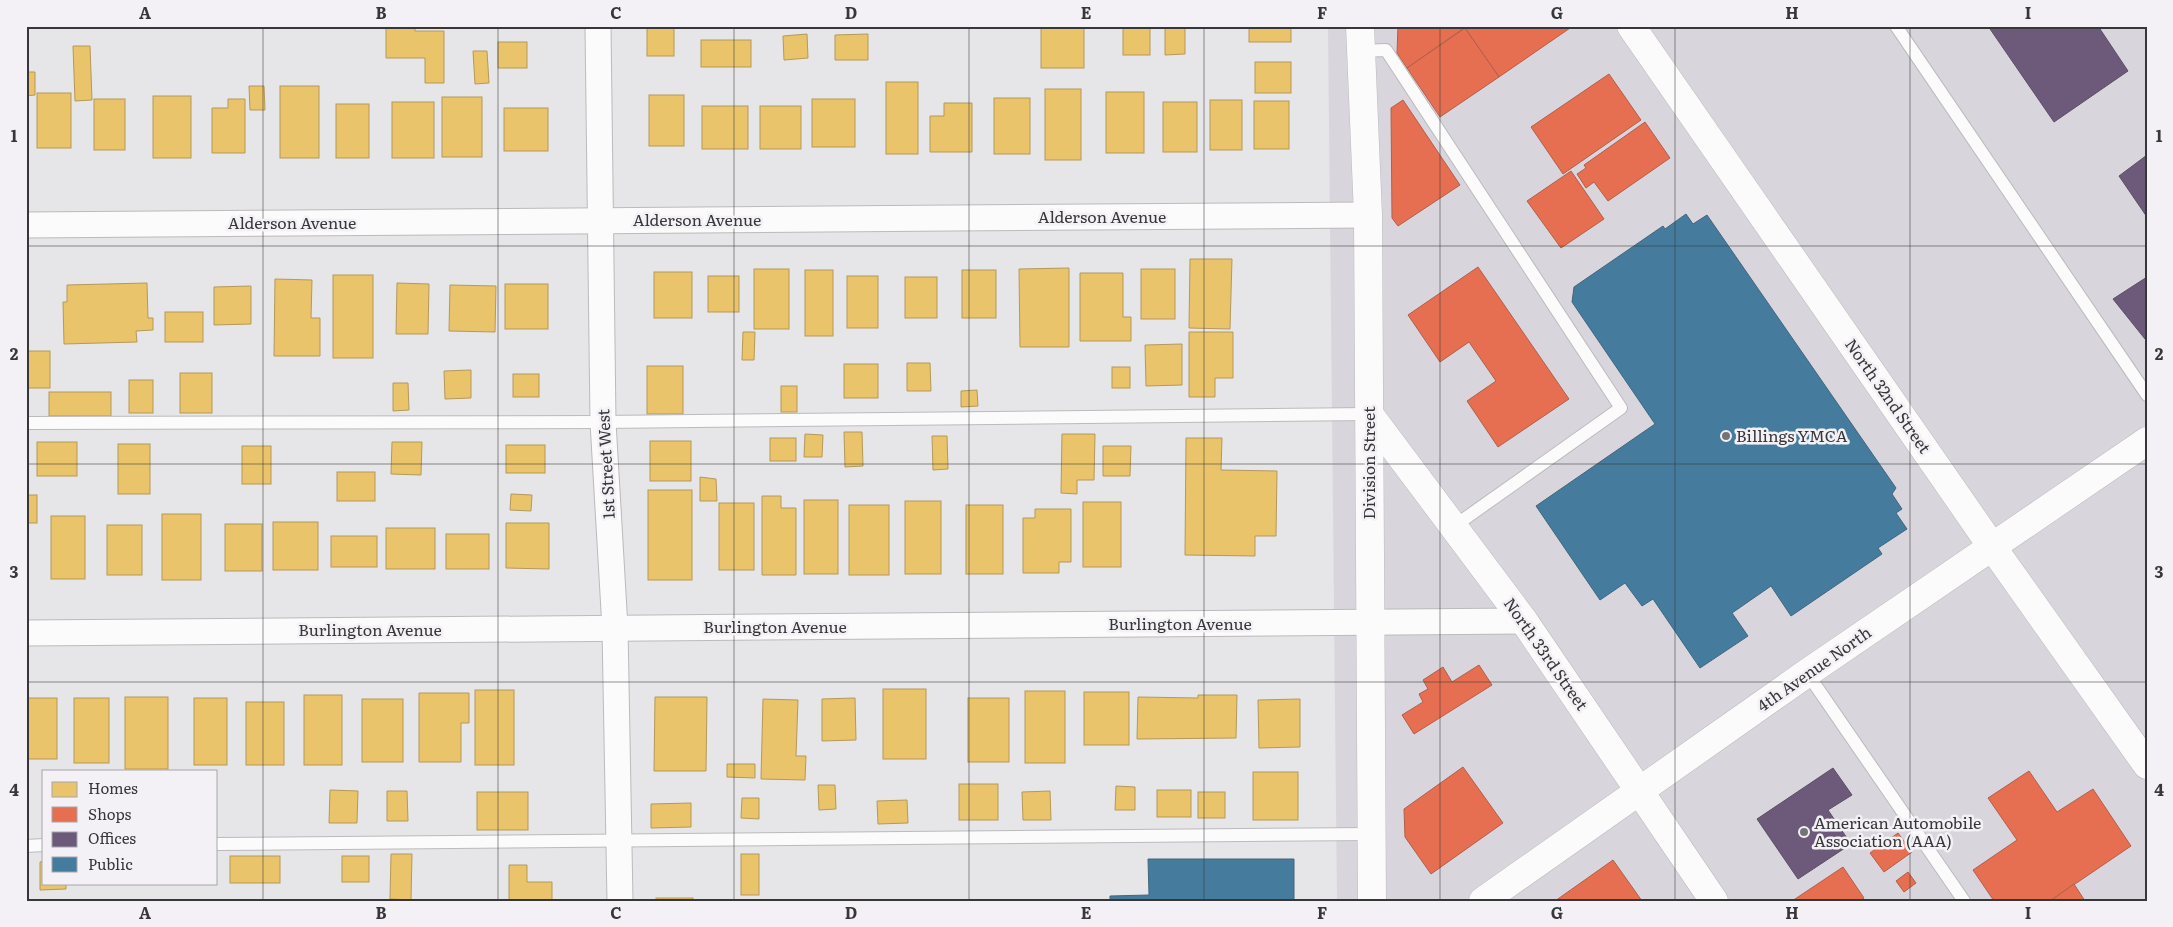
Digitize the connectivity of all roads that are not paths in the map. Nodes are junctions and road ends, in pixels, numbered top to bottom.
1 (598, 26) edge
2 (1631, 26) edge
3 (1896, 26) edge
4 (1360, 39) edge
5 (1368, 216) junction
6 (602, 220) junction
7 (26, 224) edge
8 (2147, 395) edge
9 (1369, 414) junction
10 (603, 422) junction
11 (26, 423) edge
12 (2147, 441) edge
13 (1453, 527) junction
14 (1993, 548) junction
15 (1524, 621) junction
16 (1370, 622) junction
17 (615, 628) junction
18 (26, 633) edge
19 (1807, 673) junction
20 (2147, 764) edge
21 (1641, 790) junction
22 (1371, 834) junction
23 (619, 840) junction
24 (218, 844) edge
25 (42, 845) edge
26 (26, 846) edge
27 (620, 901) edge
28 (1372, 901) edge
29 (1483, 901) edge
30 (1714, 901) edge
31 (1964, 901) edge

1 - 6 street, 1st Street West
2 - 14 main road, North 32nd Street
3 - 8 lane
4 - 5 main road, Division Street
4 - 13 lane
5 - 6 street, Alderson Avenue
5 - 9 main road, Division Street
6 - 7 street, Alderson Avenue
6 - 10 street, 1st Street West
9 - 10 lane
9 - 13 main road, North 33rd Street
9 - 16 main road, Division Street
10 - 11 lane
10 - 17 street, 1st Street West
12 - 14 main road, 4th Avenue North
13 - 15 main road, North 33rd Street
14 - 19 main road, 4th Avenue North
14 - 20 main road, North 32nd Street
15 - 16 street, Burlington Avenue
15 - 21 main road, North 33rd Street
16 - 17 street, Burlington Avenue
16 - 22 main road, Division Street
17 - 18 street, Burlington Avenue
17 - 23 street, 1st Street West
19 - 21 main road, 4th Avenue North
19 - 31 lane
21 - 29 main road, 4th Avenue North
21 - 30 main road, North 33rd Street
22 - 23 lane
22 - 28 main road, Division Street
23 - 24 lane
23 - 27 street, 1st Street West
25 - 26 lane

